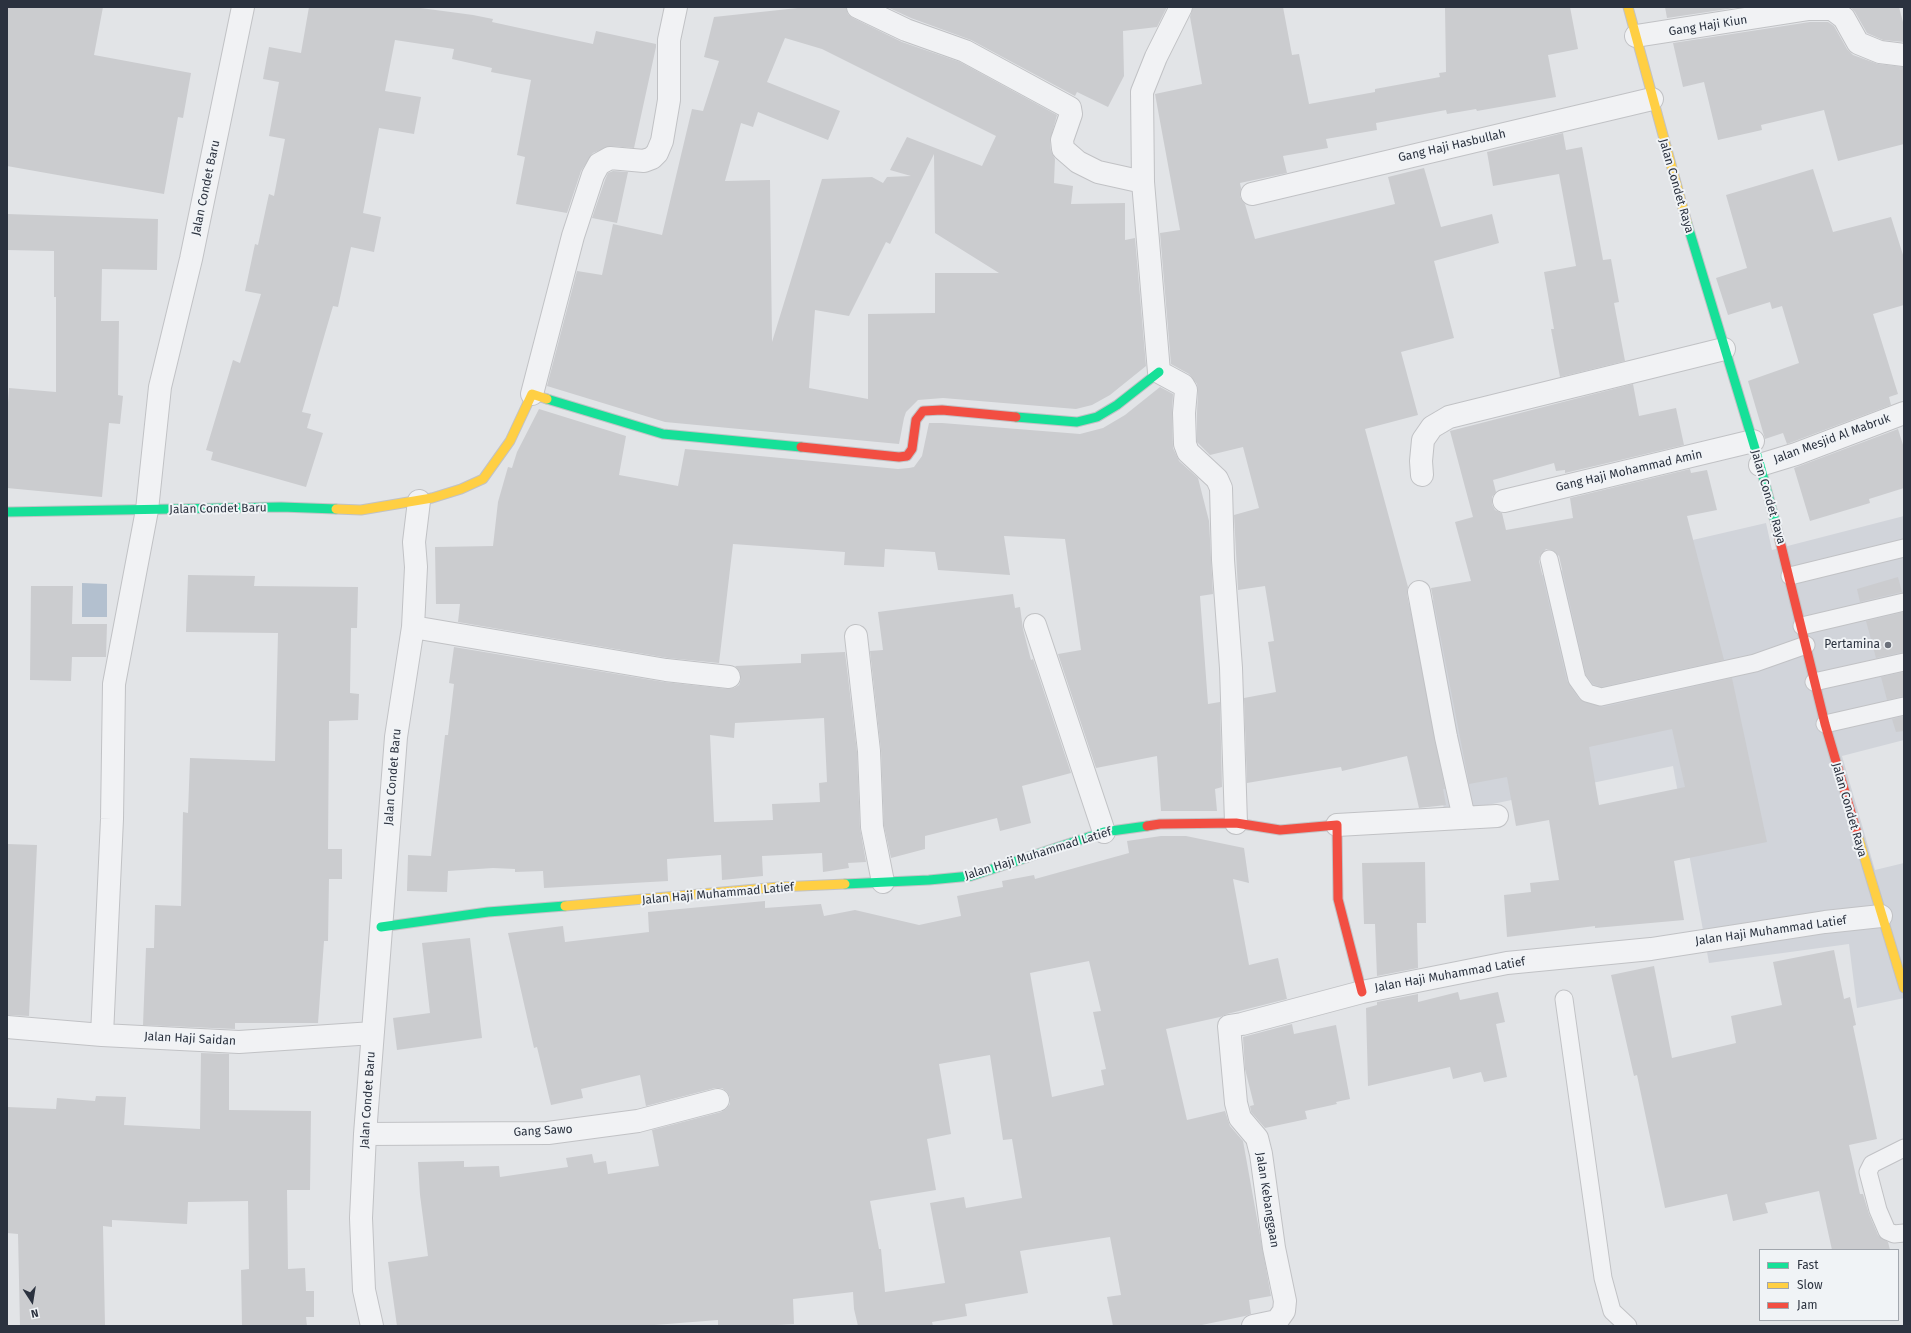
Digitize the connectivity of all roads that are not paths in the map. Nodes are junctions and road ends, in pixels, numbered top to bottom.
1 (243, 7) edge
2 (676, 7) edge
3 (858, 7) edge
4 (1181, 7) edge
5 (1628, 7) edge
6 (1846, 13) edge
7 (1636, 36) junction
8 (1904, 55) edge
9 (1652, 100) junction
10 (1143, 182) junction
11 (1252, 194) dead end
12 (1724, 349) junction
13 (1159, 372) junction
14 (532, 394) junction
15 (1904, 413) edge
16 (1753, 441) junction
17 (1760, 465) junction
18 (1422, 476) dead end
19 (419, 501) junction
20 (1504, 501) dead end
21 (146, 510) junction
22 (7, 512) edge
23 (1904, 548) edge
24 (1549, 559) dead end
25 (1790, 576) junction
26 (1419, 592) dead end
27 (1904, 602) edge
28 (1035, 625) dead end
29 (1802, 626) junction
30 (413, 627) junction
31 (856, 636) dead end
32 (1806, 645) junction
33 (1904, 662) edge
34 (729, 677) dead end
35 (1814, 682) junction
36 (1904, 706) edge
37 (1824, 724) junction
38 (1497, 816) dead end
39 (1464, 818) junction
40 (1236, 823) junction
41 (1337, 825) junction
42 (1104, 832) junction
43 (883, 882) junction
44 (1881, 916) junction
45 (381, 927) junction
46 (1903, 977) edge
47 (1362, 992) junction
48 (1564, 999) dead end
49 (7, 1027) edge
50 (373, 1033) junction
51 (102, 1035) junction
52 (718, 1100) dead end
53 (365, 1134) junction
54 (1904, 1148) edge
55 (1904, 1233) edge
56 (372, 1326) edge
57 (1253, 1326) edge
58 (1628, 1326) edge

1 - 21 street, Jalan Condet Baru
2 - 14 street
3 - 10 street
4 - 10 street
5 - 7 street, Jalan Condet Raya
6 - 7 street, Gang Haji Kiun
6 - 8 street, Gang Haji Kiun
7 - 9 street, Jalan Condet Raya
9 - 11 street, Gang Haji Hasbullah
9 - 12 street, Jalan Condet Raya
10 - 13 street
12 - 16 street, Jalan Condet Raya
12 - 18 street
13 - 14 street
13 - 40 street
14 - 19 street
15 - 17 street, Jalan Mesjid Al Mabruk
16 - 17 street, Jalan Condet Raya
16 - 20 street, Gang Haji Mohammad Amin
17 - 25 street, Jalan Condet Raya
19 - 21 street, Jalan Condet Baru
19 - 30 street, Jalan Condet Baru
21 - 22 street, Jalan Condet Baru
21 - 51 street, Jalan Condet Baru
23 - 25 lane
24 - 32 lane
25 - 29 street, Jalan Condet Raya
26 - 39 street
27 - 29 lane
28 - 42 street
29 - 32 street, Jalan Condet Raya
30 - 34 street
30 - 45 street, Jalan Condet Baru
31 - 43 street
32 - 35 street, Jalan Condet Raya
33 - 35 lane
35 - 37 street, Jalan Condet Raya
36 - 37 lane
37 - 44 street, Jalan Condet Raya
38 - 39 street
39 - 41 street
40 - 41 street, Jalan Haji Muhammad Latief
40 - 42 street, Jalan Haji Muhammad Latief
41 - 47 street, Jalan Haji Muhammad Latief
42 - 43 street, Jalan Haji Muhammad Latief
43 - 45 street, Jalan Haji Muhammad Latief
44 - 46 street, Jalan Condet Raya
44 - 47 street, Jalan Haji Muhammad Latief
45 - 50 street, Jalan Condet Baru
47 - 57 street, Jalan Kebanggaan
48 - 58 lane
49 - 51 street, Jalan Haji Saidan
50 - 51 street, Jalan Haji Saidan
50 - 53 street, Jalan Condet Baru
52 - 53 street, Gang Sawo
53 - 56 street, Jalan Condet Baru
54 - 55 lane

